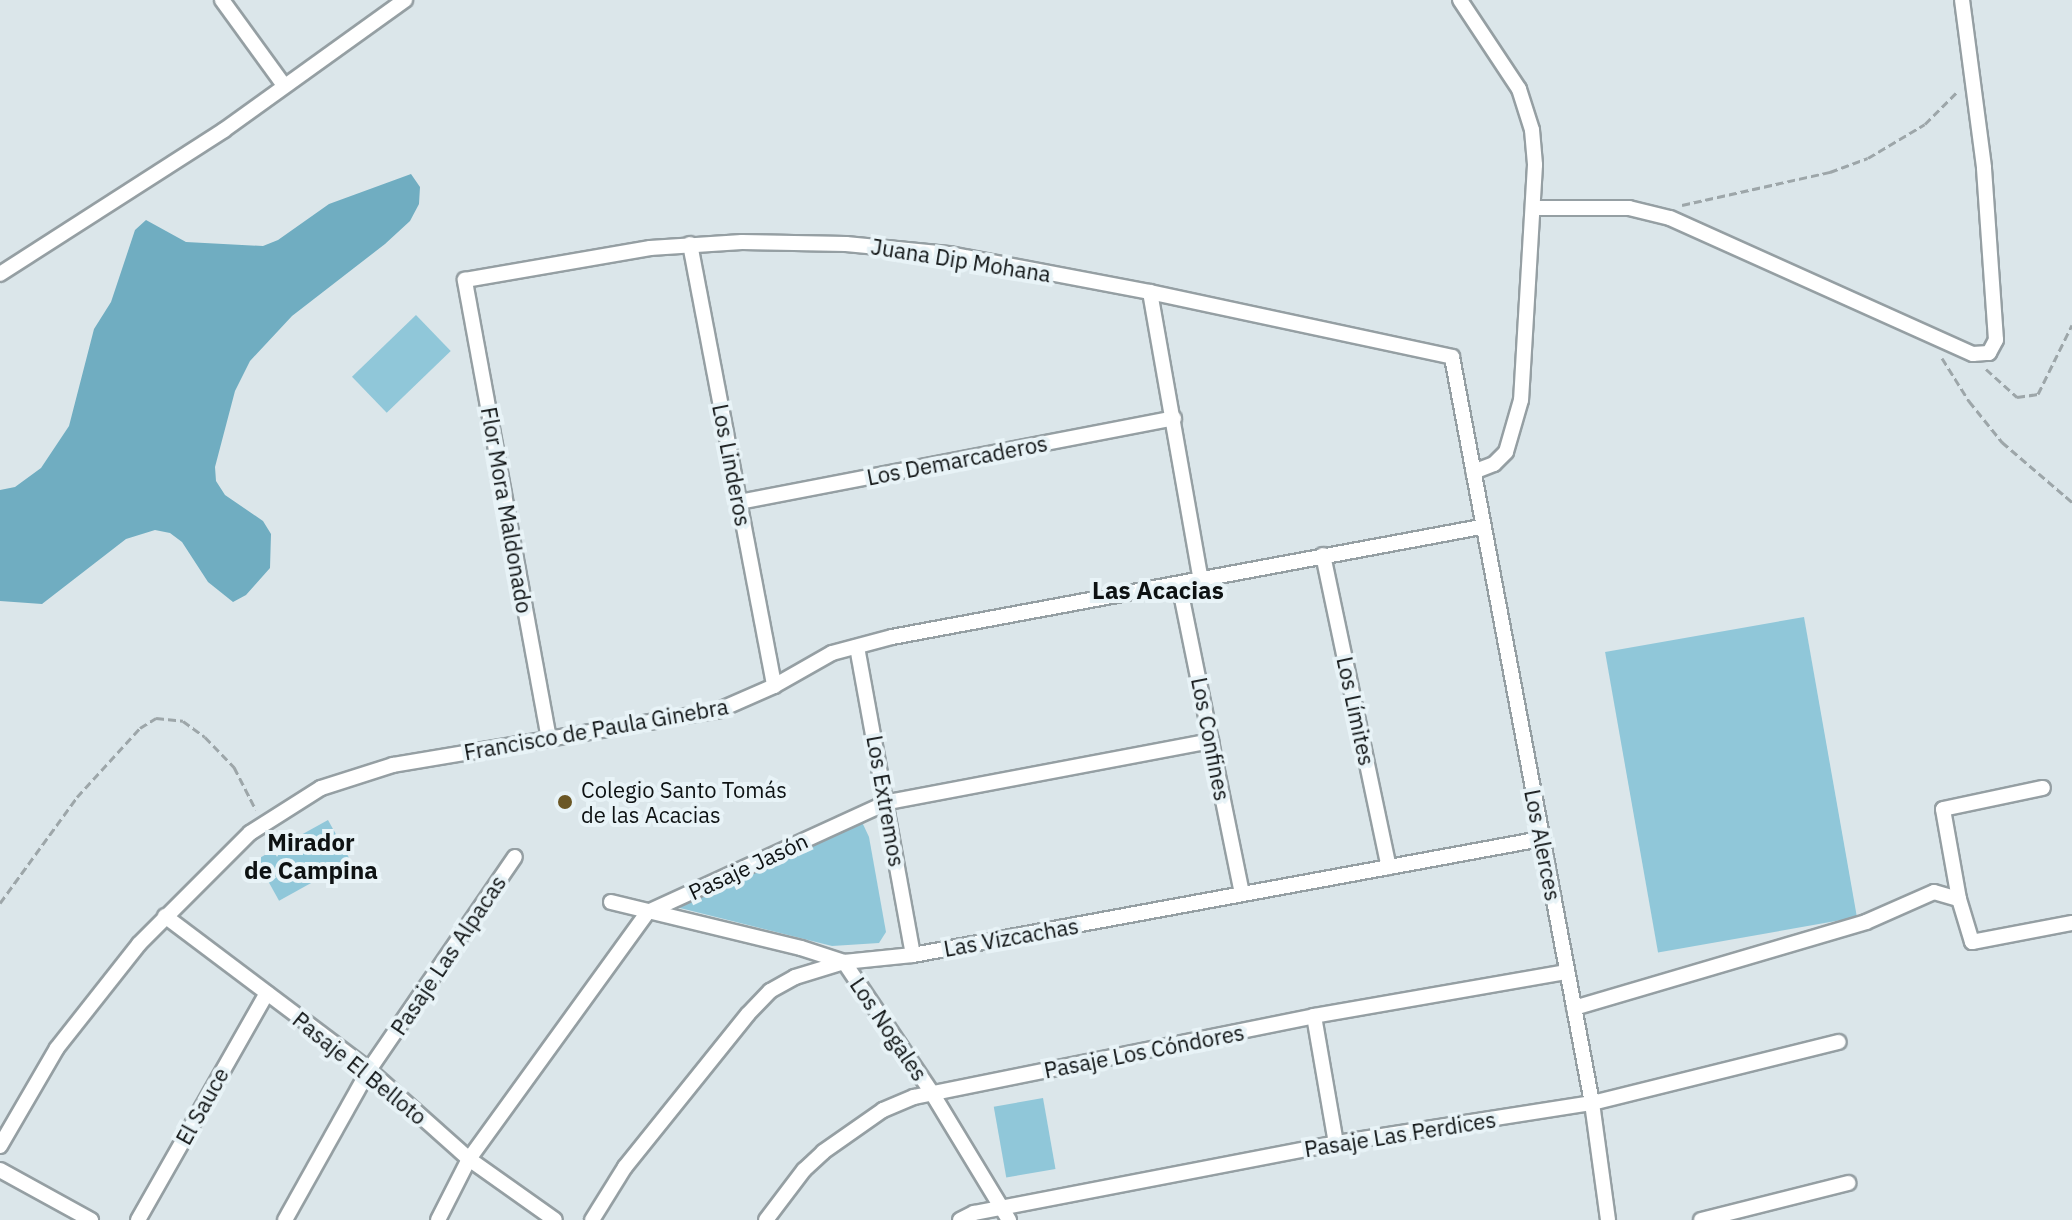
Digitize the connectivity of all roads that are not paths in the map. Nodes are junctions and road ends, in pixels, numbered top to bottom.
1 (223, 0) edge
2 (405, 0) edge
3 (1460, 0) edge
4 (1962, 0) edge
5 (283, 84) junction
6 (1535, 208) junction
7 (690, 244) junction
8 (0, 274) edge
9 (465, 280) joint
10 (1150, 292) junction
11 (1452, 357) joint
12 (1174, 418) junction
13 (1473, 472) junction
14 (739, 502) junction
15 (1481, 527) junction
16 (1323, 555) junction
17 (1201, 580) junction
18 (1179, 584) junction
19 (857, 647) junction
20 (774, 686) junction
21 (549, 739) junction
22 (1211, 741) junction
23 (2043, 788) dead end
24 (888, 802) junction
25 (1541, 839) junction
26 (515, 857) dead end
27 (1389, 867) junction
28 (1242, 894) junction
29 (1959, 899) junction
30 (611, 902) dead end
31 (648, 912) junction
32 (165, 916) junction
33 (2072, 923) edge
34 (913, 955) junction
35 (844, 962) junction
36 (1567, 972) junction
37 (267, 993) junction
38 (1574, 1008) junction
39 (1314, 1016) junction
40 (1839, 1042) dead end
41 (369, 1070) junction
42 (932, 1093) junction
43 (1592, 1103) junction
44 (1336, 1143) junction
45 (0, 1146) edge
46 (469, 1159) junction
47 (0, 1170) edge
48 (1848, 1183) dead end
49 (1006, 1214) edge
50 (91, 1220) edge
51 (138, 1220) edge
52 (285, 1220) edge
53 (438, 1220) edge
54 (555, 1220) edge
55 (592, 1220) edge
56 (766, 1220) edge
57 (960, 1220) edge
58 (1608, 1220) edge
59 (1701, 1220) edge

1 - 5 street
2 - 5 street
3 - 6 street
4 - 6 street
5 - 8 street
6 - 13 street
7 - 9 street, Juana Dip Mohana
7 - 10 street, Juana Dip Mohana
7 - 14 street, Los Linderos
9 - 21 street, Flor Mora Maldonado
10 - 11 street, Juana Dip Mohana
10 - 12 street
11 - 13 street, Los Alerces
12 - 14 street, Los Demarcaderos
12 - 17 street
13 - 15 street, Los Alerces
14 - 20 street, Los Linderos
15 - 16 street, Francisco de Paula Ginebra
15 - 25 street, Los Alerces
16 - 17 street, Francisco de Paula Ginebra
16 - 27 street, Los Límites
17 - 18 street, Francisco de Paula Ginebra
18 - 19 street, Francisco de Paula Ginebra
18 - 22 street, Los Confines
19 - 20 street, Francisco de Paula Ginebra
19 - 24 street, Los Extremos
20 - 21 street, Francisco de Paula Ginebra
21 - 32 street, Francisco de Paula Ginebra
22 - 24 street, Pasaje Jasón
22 - 28 street, Los Confines
23 - 29 street
24 - 31 street, Pasaje Jasón
24 - 34 street, Los Extremos
25 - 27 street, Las Vizcachas
25 - 36 street, Los Alerces
26 - 41 street, Pasaje Las Alpacas
27 - 28 street, Las Vizcachas
28 - 34 street, Las Vizcachas
29 - 33 street
29 - 38 street
30 - 31 street, Los Nogales
31 - 35 street, Los Nogales
31 - 46 street, Pasaje Jasón
32 - 37 street, Pasaje El Belloto
32 - 45 street, Francisco de Paula Ginebra
34 - 35 street, Las Vizcachas
35 - 42 street, Los Nogales
35 - 55 street, Las Vizcachas
36 - 38 street, Los Alerces
36 - 39 street, Pasaje Los Cóndores
37 - 41 street, Pasaje El Belloto
37 - 51 street, El Sauce
38 - 43 street, Los Alerces
39 - 42 street, Pasaje Los Cóndores
39 - 44 street
40 - 43 street, Pasaje Las Perdices
41 - 46 street, Pasaje El Belloto
41 - 52 street, Pasaje Las Alpacas
42 - 49 street, Los Nogales
42 - 56 street, Pasaje Los Cóndores
43 - 44 street, Pasaje Las Perdices
43 - 58 street, Los Alerces
44 - 49 street, Pasaje Las Perdices
46 - 53 street, Pasaje Jasón
46 - 54 street, Pasaje El Belloto
47 - 50 street
48 - 59 street
49 - 57 street, Pasaje Las Perdices

